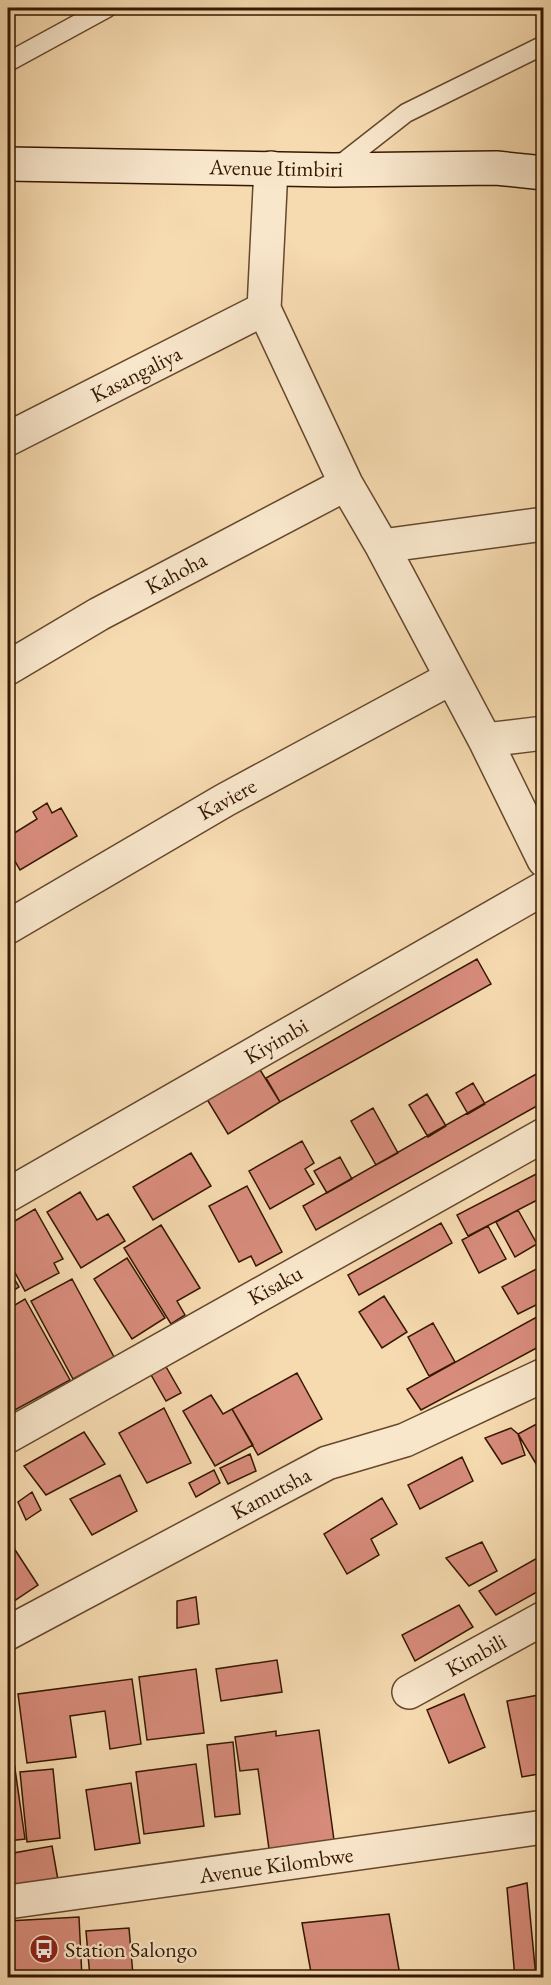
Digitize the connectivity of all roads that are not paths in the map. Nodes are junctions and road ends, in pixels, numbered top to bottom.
1 (107, 8) edge
2 (543, 45) edge
3 (8, 62) edge
4 (8, 164) edge
5 (272, 168) junction
6 (333, 170) junction
7 (543, 173) edge
8 (264, 309) junction
9 (8, 439) edge
10 (346, 484) junction
11 (543, 524) edge
12 (382, 546) junction
13 (8, 668) edge
14 (451, 678) junction
15 (543, 733) edge
16 (485, 740) junction
17 (543, 860) edge
18 (543, 888) edge
19 (8, 927) edge
20 (543, 1135) edge
21 (8, 1195) edge
22 (543, 1375) edge
23 (8, 1436) edge
24 (543, 1618) edge
25 (8, 1633) edge
26 (409, 1692) dead end
27 (543, 1827) edge
28 (8, 1902) edge

1 - 3 lane
2 - 6 lane
4 - 5 street, Avenue Itimbiri
5 - 6 street, Avenue Itimbiri
5 - 8 street
6 - 7 street, Avenue Itimbiri
8 - 9 street, Kasangaliya
8 - 10 street
10 - 12 street
10 - 13 street, Kahoha
11 - 12 street
12 - 14 street
14 - 16 street
14 - 19 street, Kaviere
15 - 16 street
16 - 17 street
18 - 21 street, Kiyimbi
20 - 23 street, Kisaku
22 - 25 street, Kamutsha
24 - 26 street, Kimbili
27 - 28 street, Avenue Kilombwe

